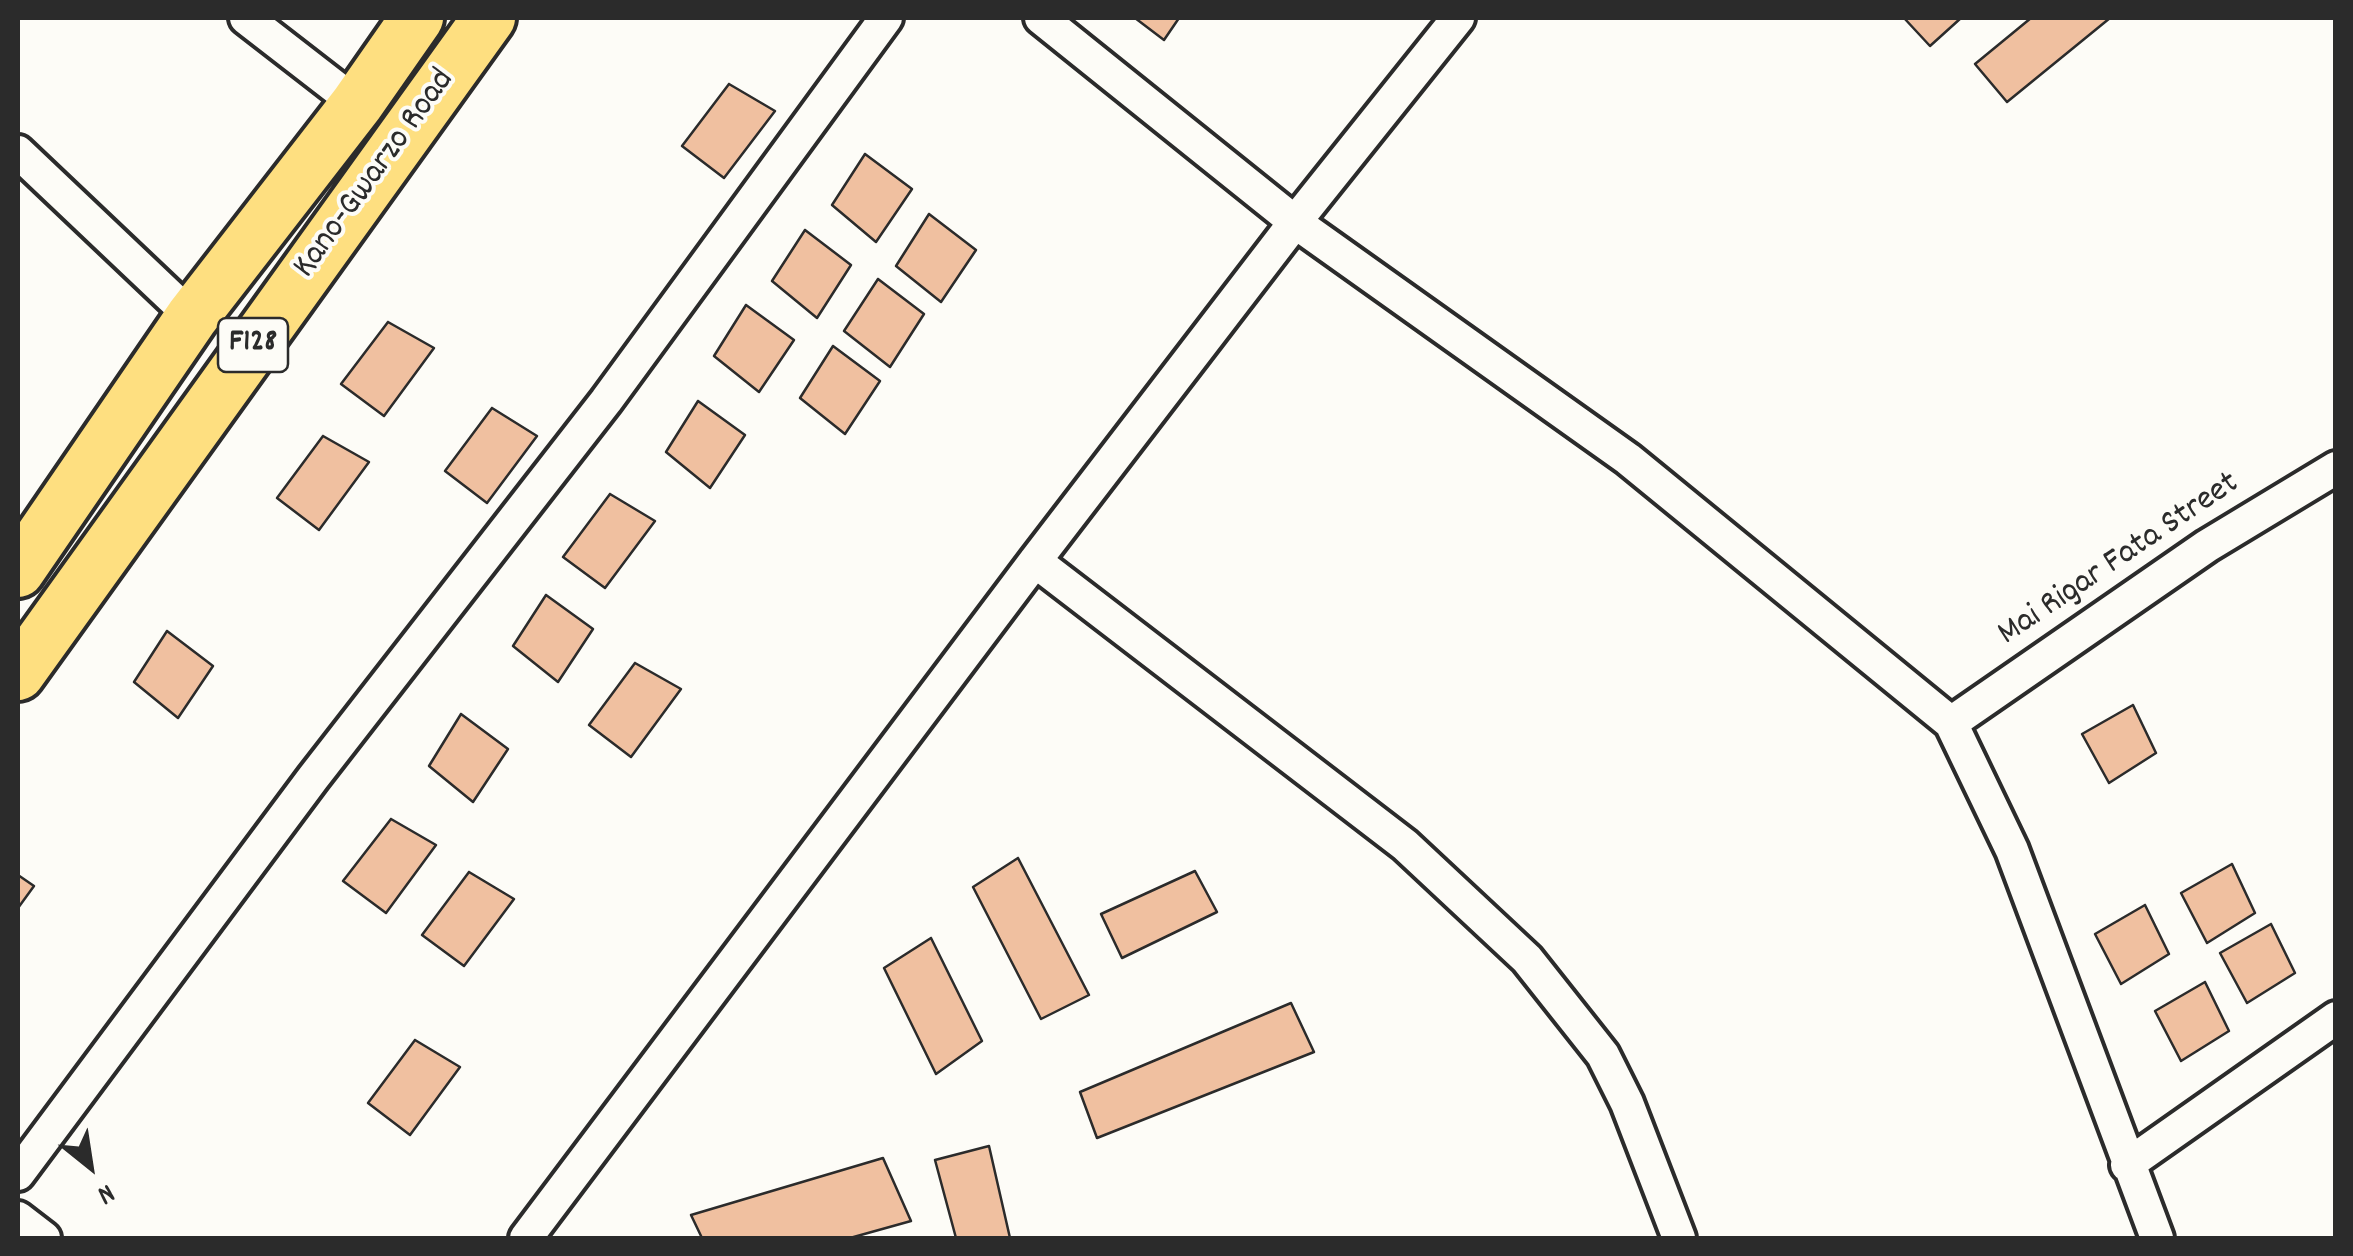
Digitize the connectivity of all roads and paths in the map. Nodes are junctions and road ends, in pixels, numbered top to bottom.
1 (246, 18) edge
2 (417, 18) edge
3 (489, 18) edge
4 (886, 18) edge
5 (1040, 18) edge
6 (1458, 18) edge
7 (358, 104) junction
8 (18, 152) edge
9 (1295, 222) junction
10 (192, 318) junction
11 (2336, 468) edge
12 (25, 546) edge
13 (1034, 561) junction
14 (18, 674) edge
15 (1951, 723) junction
16 (2336, 1018) edge
17 (2128, 1164) junction
18 (18, 1174) edge
19 (18, 1218) edge
20 (44, 1238) edge
21 (526, 1238) edge
22 (1678, 1238) edge
23 (2156, 1238) edge

1 - 7 street
2 - 7 main road, Kano-Gwarzo Road / F128
3 - 14 main road, Kano-Gwarzo Road / F128
4 - 18 street
5 - 9 street
6 - 9 street
7 - 10 main road, Kano-Gwarzo Road / F128
8 - 10 street
9 - 13 street
9 - 15 street
10 - 12 main road, Kano-Gwarzo Road / F128
11 - 15 street, Mai Rigar Fata Street
13 - 21 street
13 - 22 street
15 - 17 street
16 - 17 street
17 - 23 street
19 - 20 street

